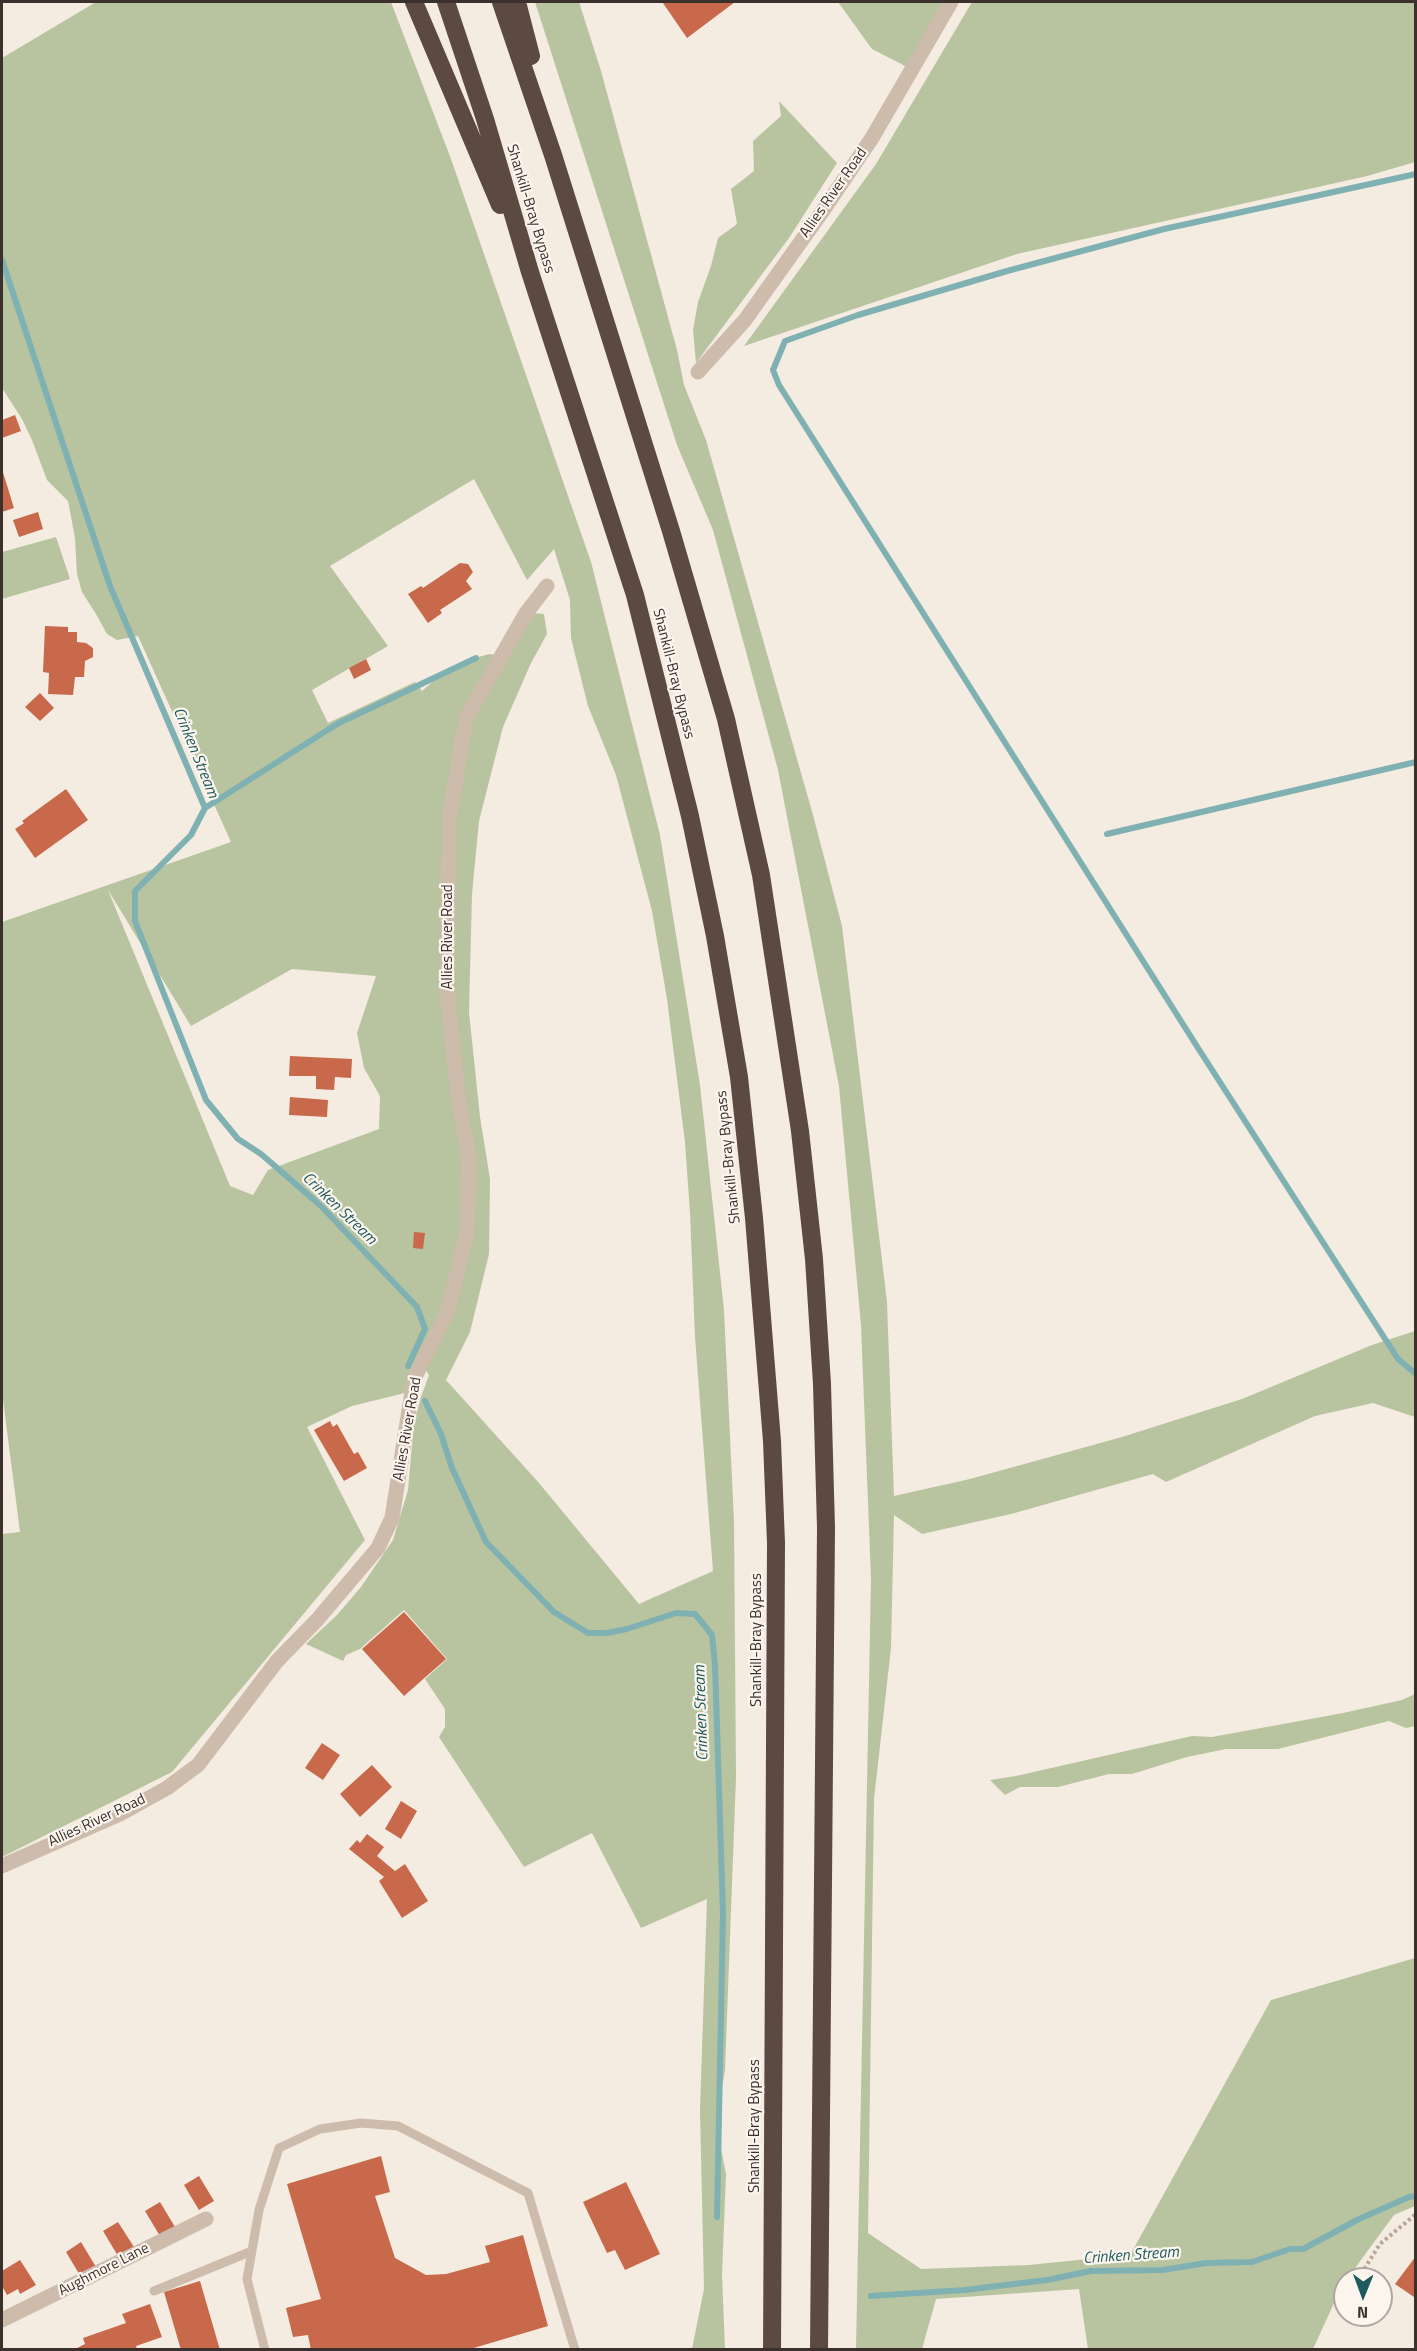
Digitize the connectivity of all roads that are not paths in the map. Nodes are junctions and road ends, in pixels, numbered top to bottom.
1 (414, 2) edge
2 (446, 2) edge
3 (501, 2) edge
4 (517, 2) edge
5 (951, 2) edge
6 (553, 155) junction
7 (530, 272) junction
8 (698, 372) dead end
9 (547, 586) dead end
10 (2, 1866) edge
11 (206, 2219) dead end
12 (252, 2251) junction
13 (154, 2291) dead end
14 (2, 2320) edge
15 (265, 2349) edge
16 (575, 2349) edge
17 (772, 2349) edge
18 (819, 2349) edge

1 - 7 highway
2 - 7 highway, Shankill-Bray Bypass
3 - 6 highway
4 - 6 highway
5 - 8 street, Allies River Road
6 - 18 highway
7 - 17 highway, Shankill-Bray Bypass
9 - 10 street, Allies River Road
11 - 14 street, Aughmore Lane
12 - 13 lane
12 - 15 lane
12 - 16 lane

